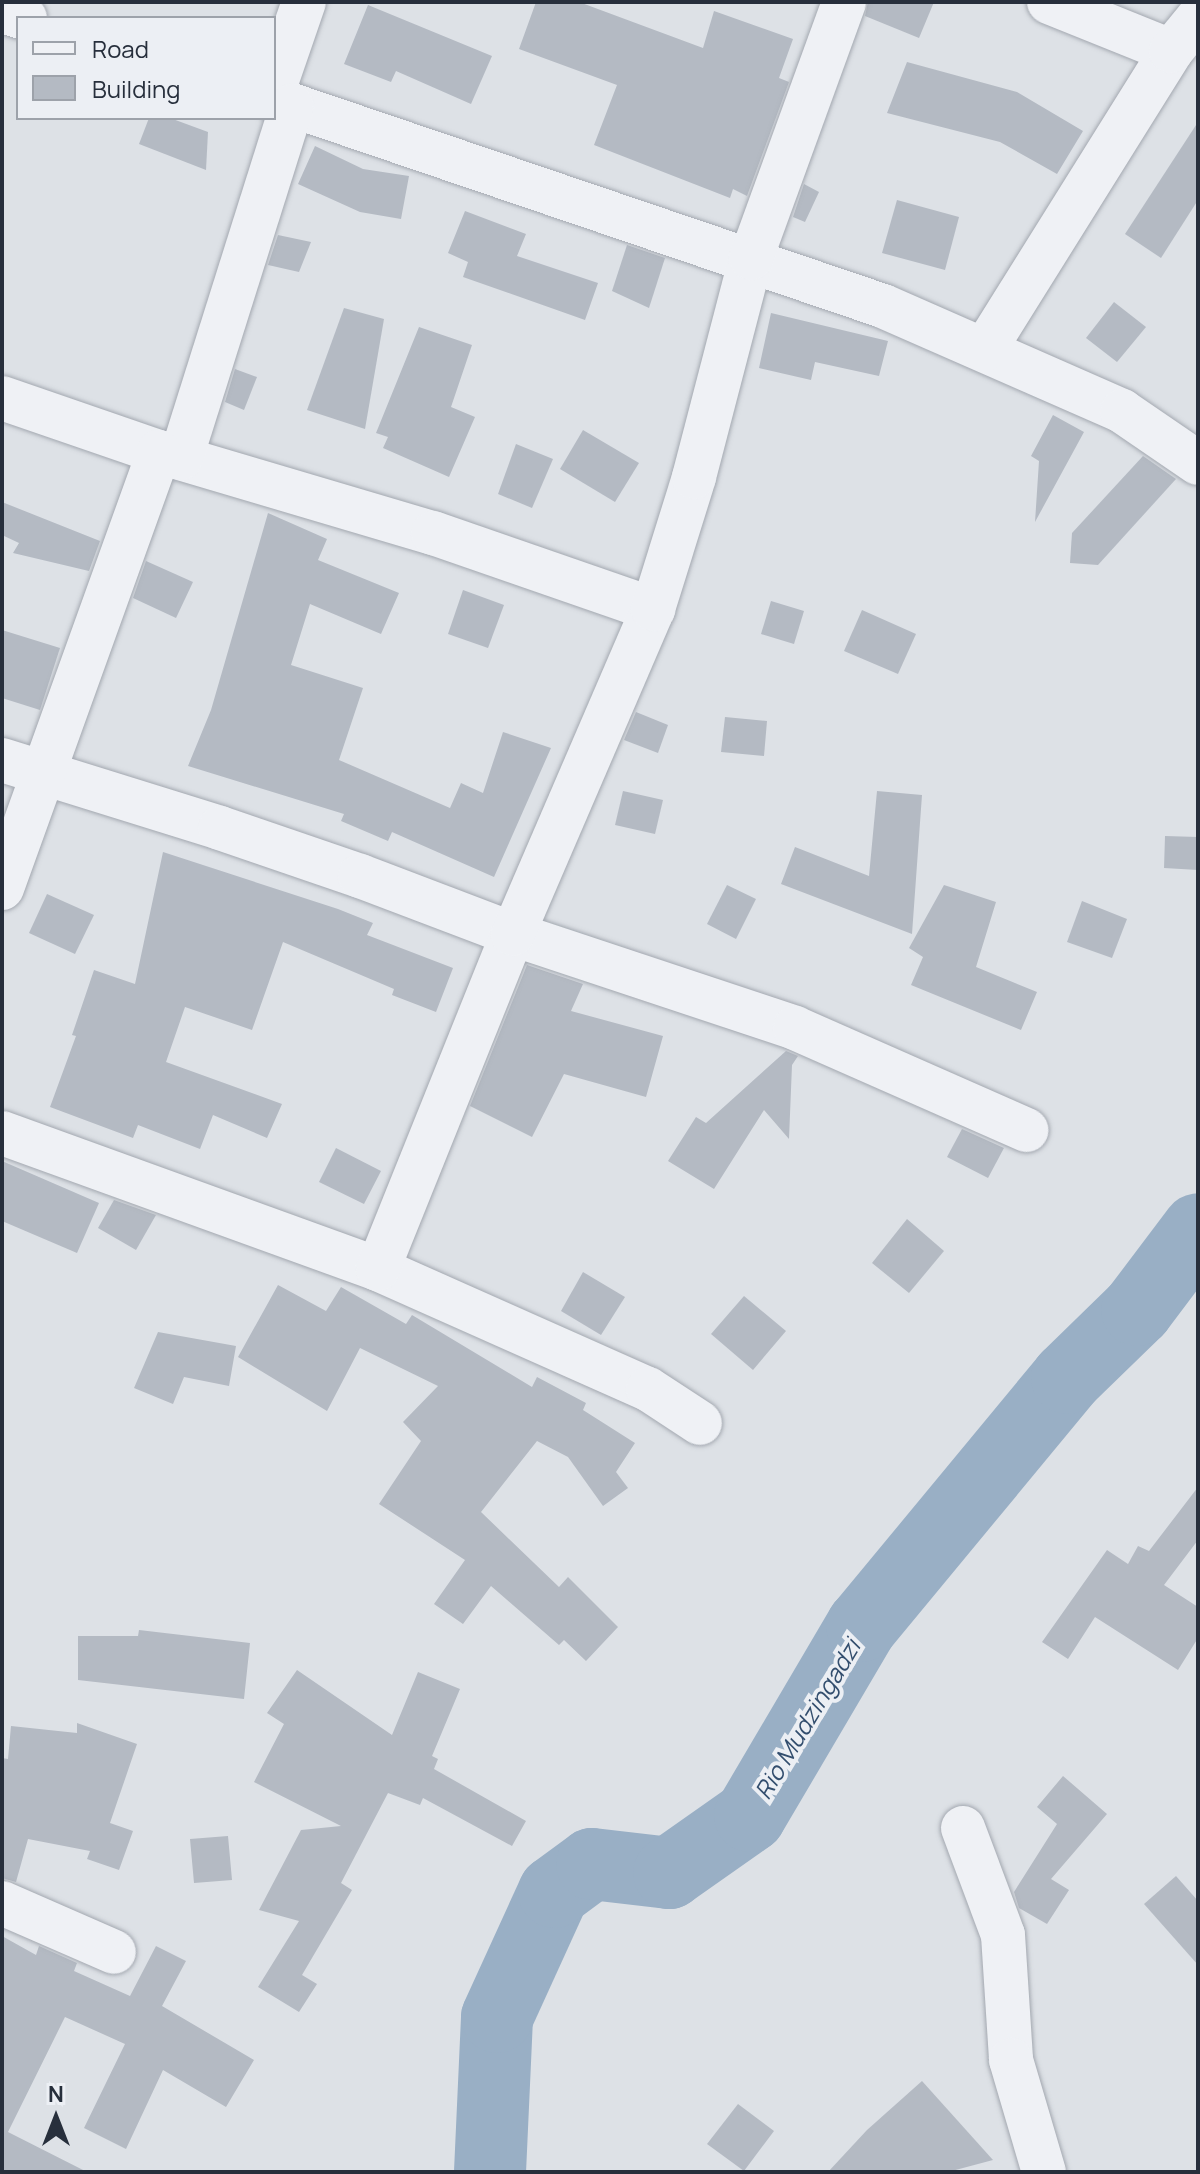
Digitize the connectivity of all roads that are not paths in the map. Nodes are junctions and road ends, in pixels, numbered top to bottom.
1 (304, 2) edge
2 (844, 2) edge
3 (1049, 2) edge
4 (1185, 35) edge
5 (280, 98) edge
6 (273, 120) edge
7 (751, 258) junction
8 (985, 349) junction
9 (2, 398) edge
10 (170, 455) junction
11 (1198, 463) edge
12 (653, 609) junction
13 (2, 760) edge
14 (45, 775) junction
15 (2, 888) edge
16 (513, 934) junction
17 (1026, 1130) dead end
18 (2, 1133) edge
19 (378, 1269) junction
20 (700, 1423) dead end
21 (963, 1828) dead end
22 (2, 1903) edge
23 (114, 1952) dead end
24 (1044, 2172) edge

1 - 5 street
2 - 7 street
3 - 4 street
4 - 8 street
5 - 7 street
6 - 10 street
7 - 8 street
7 - 12 street
8 - 11 street
9 - 10 street
10 - 12 street
10 - 14 street
12 - 16 street
13 - 14 street
14 - 15 street
14 - 16 street
16 - 17 street
16 - 19 street
18 - 19 street
19 - 20 street
21 - 24 street
22 - 23 street

